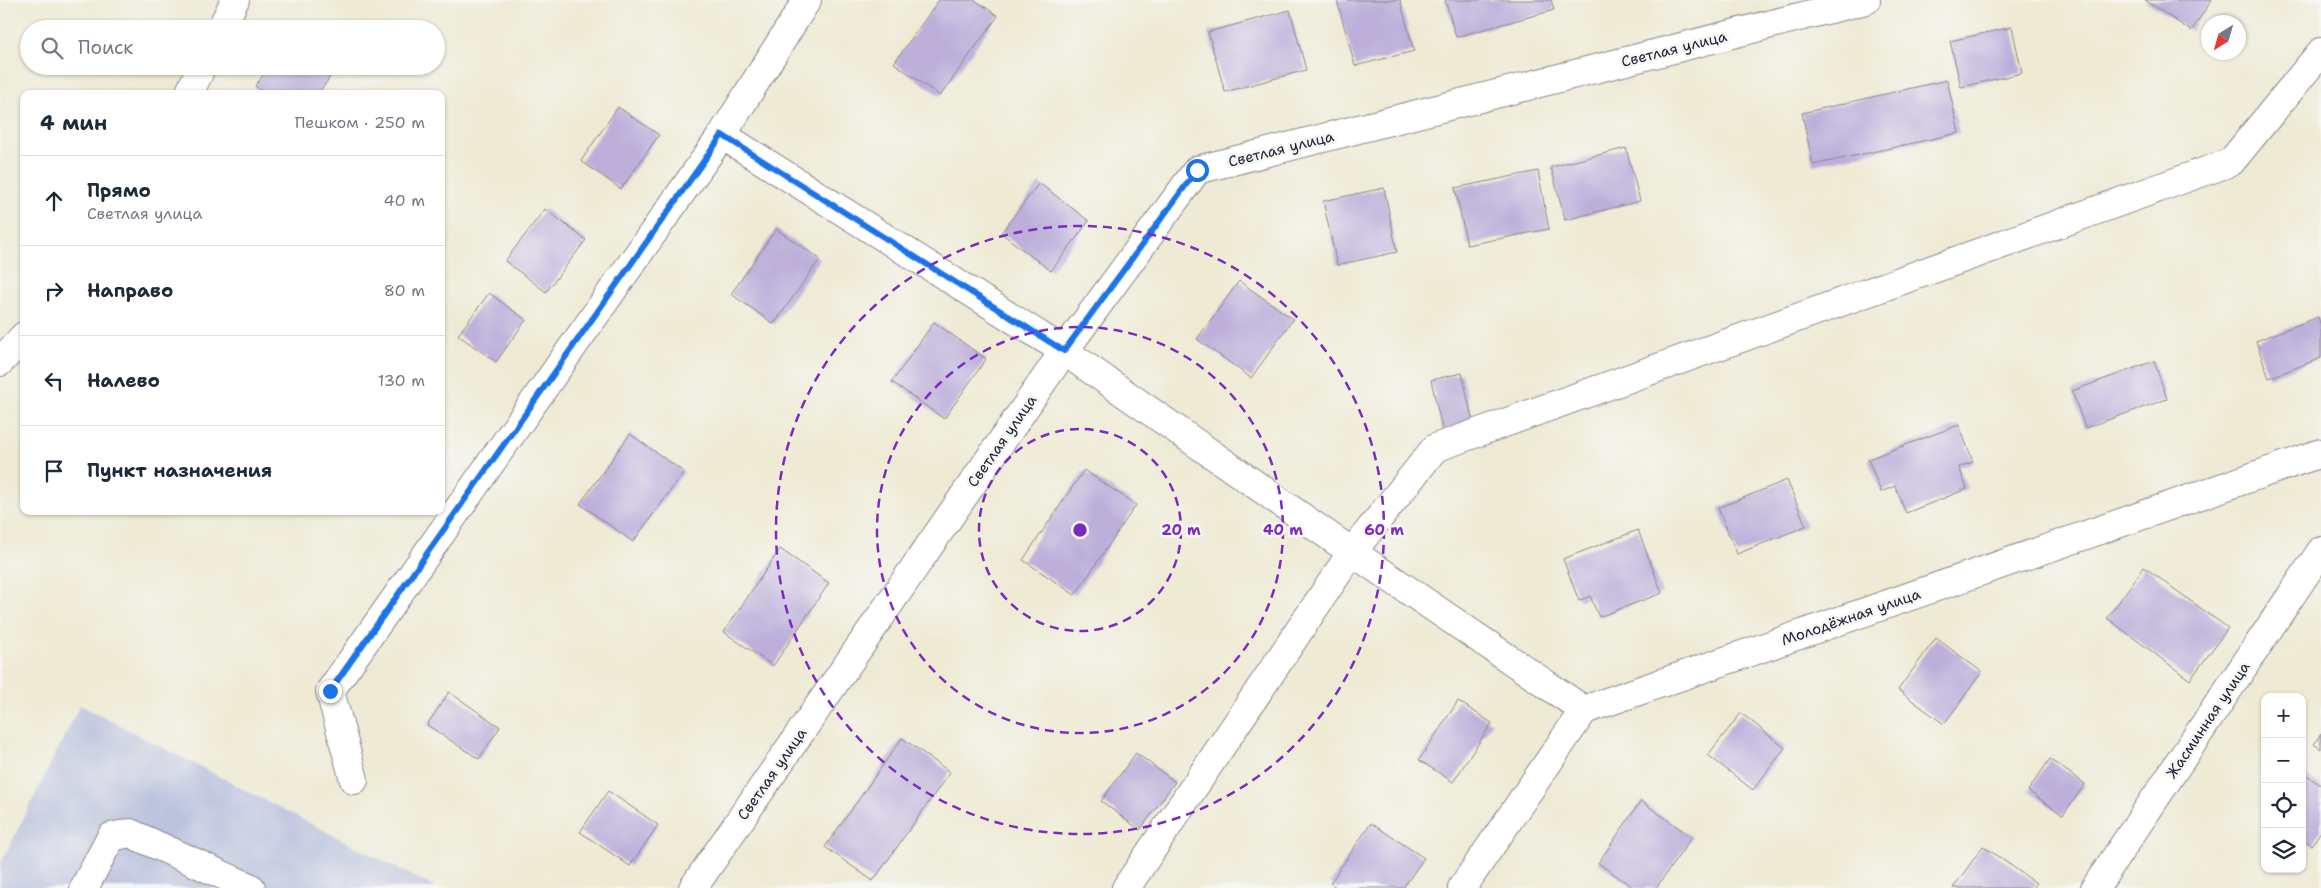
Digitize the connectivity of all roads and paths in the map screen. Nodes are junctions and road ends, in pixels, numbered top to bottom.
1 (235, 0) edge
2 (807, 0) edge
3 (1866, 0) edge
4 (225, 20) edge
5 (2321, 52) edge
6 (198, 75) edge
7 (191, 90) edge
8 (722, 135) junction
9 (20, 340) edge
10 (1064, 351) junction
11 (0, 362) edge
12 (2321, 452) edge
13 (2321, 551) edge
14 (1352, 552) junction
15 (1584, 710) junction
16 (354, 780) dead end
17 (84, 888) edge
18 (251, 888) edge
19 (693, 888) edge
20 (1126, 888) edge
21 (1462, 888) edge
22 (2095, 888) edge

1 - 4 street
2 - 8 street
3 - 10 street, Светлая улица
5 - 14 street
6 - 7 street
8 - 10 street
8 - 16 street
9 - 11 street
10 - 14 street
10 - 19 street, Светлая улица
12 - 15 street, Молодёжная улица
13 - 22 street, Жасминная улица
14 - 15 street
14 - 20 street
15 - 21 street
17 - 18 street

